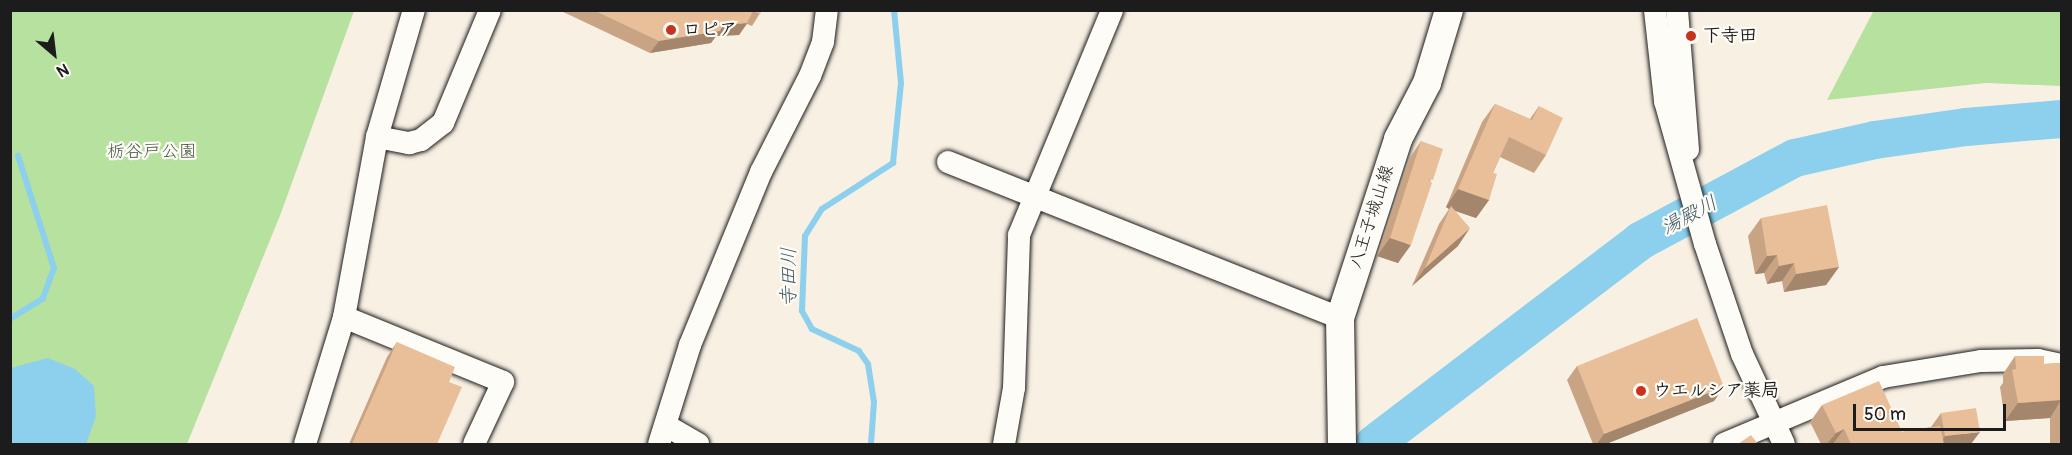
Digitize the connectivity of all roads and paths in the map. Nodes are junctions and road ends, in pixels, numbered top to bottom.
1 (414, 10) edge
2 (490, 10) edge
3 (827, 10) edge
4 (1112, 10) edge
5 (1449, 10) edge
6 (1655, 10) edge
7 (1677, 10) edge
8 (377, 137) junction
9 (948, 162) dead end
10 (1691, 190) junction
11 (1035, 197) junction
12 (344, 317) junction
13 (1340, 318) junction
14 (2061, 364) edge
15 (1773, 423) junction
16 (663, 435) edge
17 (1343, 438) edge
18 (305, 444) edge
19 (474, 444) edge
20 (698, 444) edge
21 (1004, 444) edge
22 (1724, 444) edge
23 (1784, 444) edge

1 - 8 street
2 - 8 street
3 - 16 street
4 - 11 street
5 - 13 main road, 八王子城山線
6 - 10 street
7 - 10 street
8 - 12 street
9 - 11 street
10 - 15 street
11 - 13 street
11 - 21 street
12 - 18 street
12 - 19 street
13 - 17 main road, 八王子城山線
14 - 15 street
15 - 22 street
15 - 23 street
16 - 20 street

